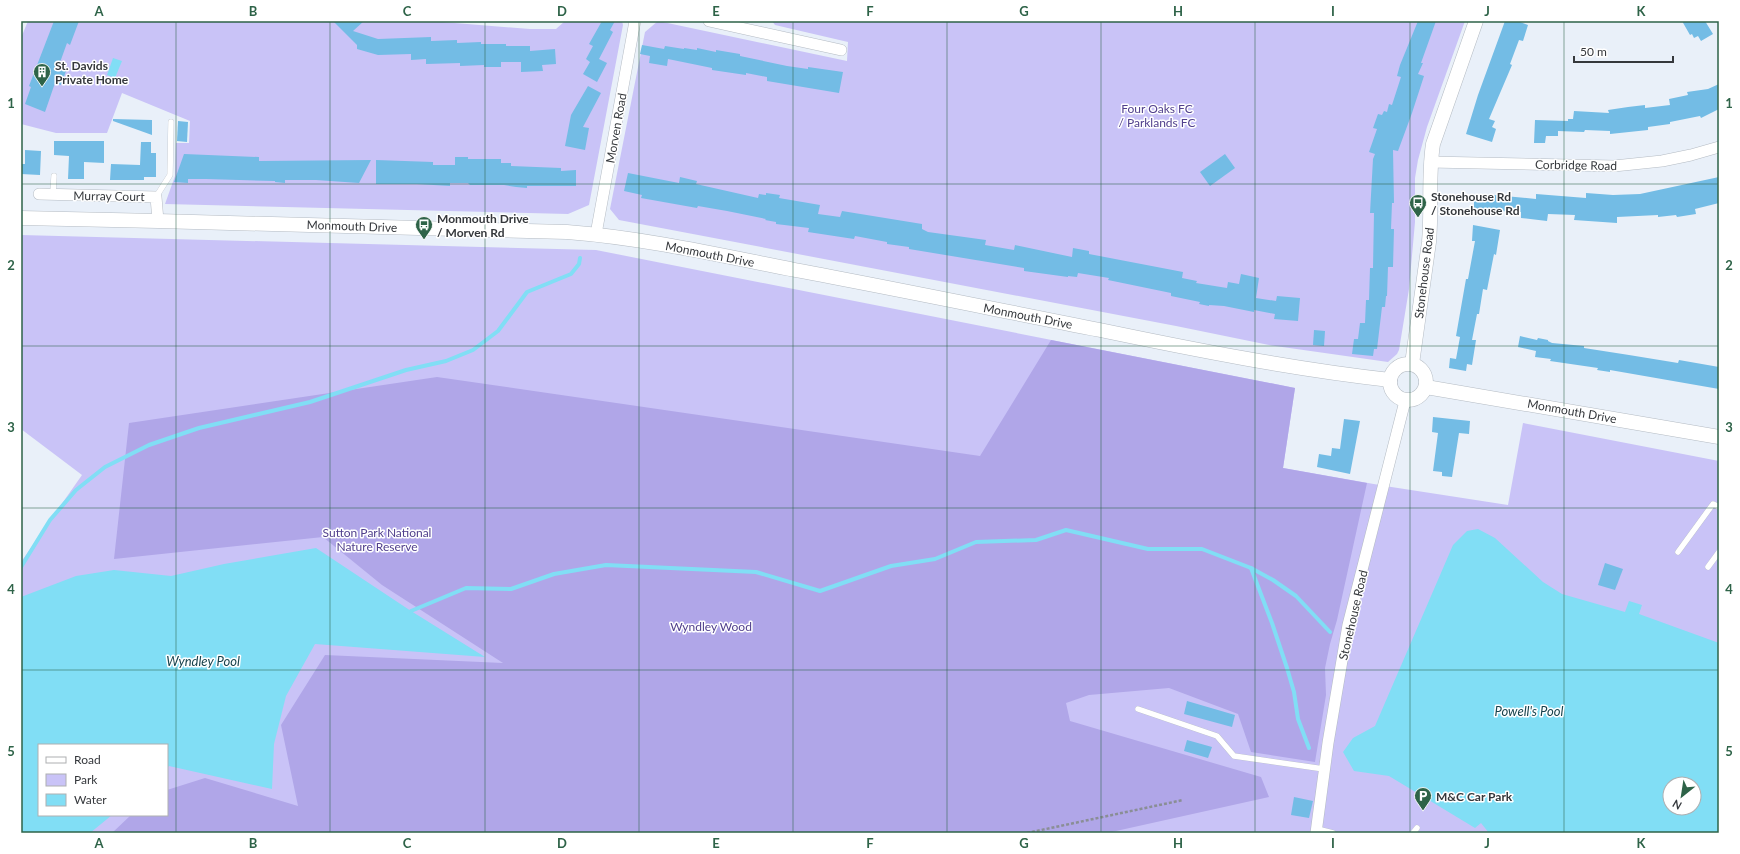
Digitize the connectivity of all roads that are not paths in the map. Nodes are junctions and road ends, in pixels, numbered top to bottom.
1 (635, 21) edge
2 (709, 21) edge
3 (1476, 21) edge
4 (751, 25) edge
5 (841, 50) dead end
6 (171, 122) dead end
7 (1719, 147) edge
8 (1430, 162) junction
9 (54, 176) dead end
10 (39, 194) dead end
11 (53, 194) junction
12 (156, 197) junction
13 (21, 218) edge
14 (158, 220) junction
15 (596, 234) junction
16 (1412, 364) junction
17 (1390, 380) junction
18 (1426, 387) junction
19 (1405, 401) junction
20 (1719, 437) edge
21 (1719, 507) edge
22 (1678, 552) dead end
23 (1719, 552) edge
24 (1708, 567) dead end
25 (1138, 709) dead end
26 (1324, 769) junction
27 (1417, 828) dead end
28 (1317, 831) edge
29 (1333, 833) edge
30 (1412, 833) edge

1 - 15 street, Morven Road
2 - 4 street
3 - 8 street, Stonehouse Road
4 - 5 street
6 - 12 lane
7 - 8 street, Corbridge Road
8 - 16 street, Stonehouse Road
9 - 11 lane
10 - 11 street, Murray Court
11 - 12 street, Murray Court
12 - 14 street, Murray Court
13 - 14 street, Monmouth Drive
14 - 15 street, Monmouth Drive
15 - 17 street, Monmouth Drive
16 - 17 street
16 - 18 street
17 - 19 street
18 - 19 street
18 - 20 street, Monmouth Drive
19 - 26 street, Stonehouse Road
21 - 22 lane
23 - 24 lane
25 - 26 lane
26 - 28 street, Stonehouse Road
27 - 30 lane
28 - 29 lane

